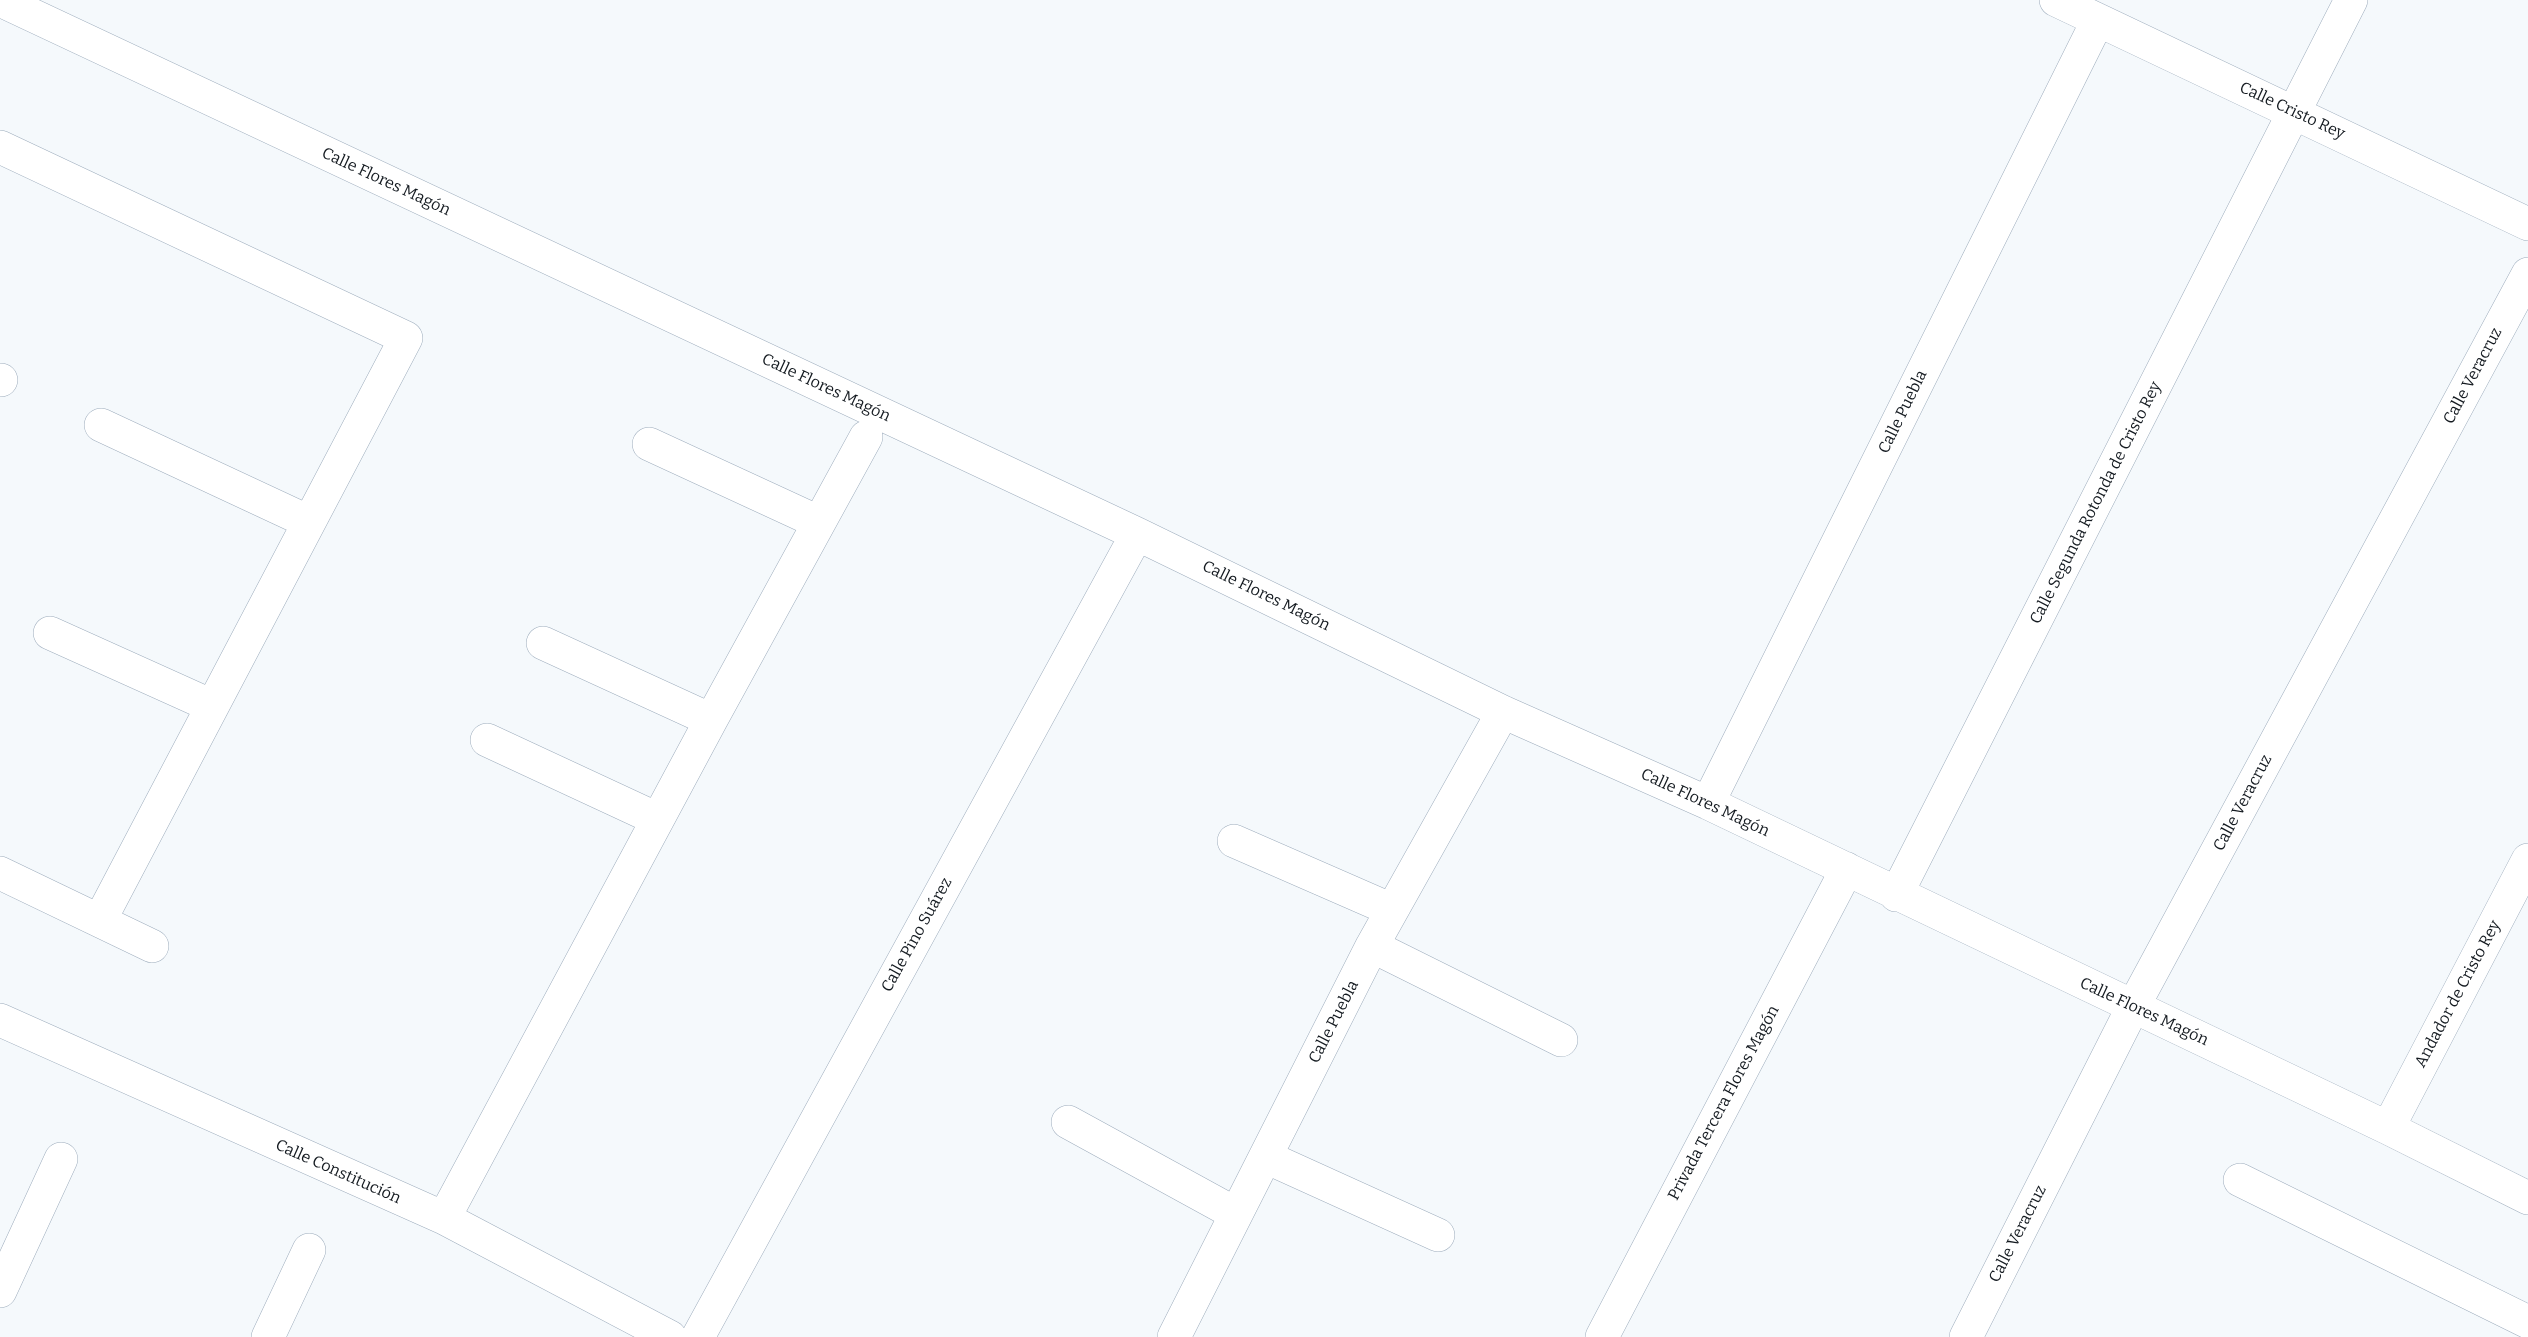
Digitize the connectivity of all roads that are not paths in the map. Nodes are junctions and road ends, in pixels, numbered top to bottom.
1 (0, 0) edge
2 (2056, 0) edge
3 (2351, 0) edge
4 (2098, 20) junction
5 (2295, 112) junction
6 (0, 147) edge
7 (2528, 224) edge
8 (2528, 274) edge
9 (101, 425) dead end
10 (866, 437) dead end
11 (649, 444) dead end
12 (309, 522) junction
13 (818, 522) junction
14 (1137, 534) junction
15 (50, 633) dead end
16 (543, 643) dead end
17 (212, 706) junction
18 (1503, 712) junction
19 (711, 720) junction
20 (487, 740) dead end
21 (1708, 803) junction
22 (657, 819) junction
23 (1234, 841) dead end
24 (2528, 860) edge
25 (1847, 870) junction
26 (0, 873) edge
27 (1896, 895) junction
28 (1392, 910) junction
29 (100, 920) junction
30 (152, 946) dead end
31 (1372, 946) junction
32 (2133, 1007) junction
33 (0, 1020) edge
34 (1561, 1040) dead end
35 (1068, 1122) dead end
36 (2388, 1128) junction
37 (1266, 1157) junction
38 (61, 1160) dead end
39 (2240, 1179) dead end
40 (2528, 1198) edge
41 (1236, 1214) junction
42 (444, 1218) junction
43 (1438, 1235) dead end
44 (309, 1250) dead end
45 (0, 1291) edge
46 (2528, 1322) edge
47 (267, 1337) edge
48 (670, 1337) edge
49 (698, 1337) edge
50 (1174, 1337) edge
51 (1602, 1337) edge
52 (1966, 1337) edge

1 - 14 street, Calle Flores Magón
2 - 4 street, Calle Cristo Rey
3 - 5 street, Calle Segunda Rotonda de Cristo Rey
4 - 5 street, Calle Cristo Rey
4 - 21 street, Calle Puebla
5 - 7 street, Calle Cristo Rey
5 - 27 street, Calle Segunda Rotonda de Cristo Rey
6 - 12 street
8 - 32 street, Calle Veracruz
9 - 12 street
10 - 13 street
11 - 13 street
12 - 17 street
13 - 19 street
14 - 18 street, Calle Flores Magón
14 - 49 street, Calle Pino Suárez
15 - 17 street
16 - 19 street
17 - 29 street
18 - 21 street, Calle Flores Magón
18 - 28 street, Calle Puebla
19 - 22 street
20 - 22 street
21 - 25 street, Calle Flores Magón
22 - 42 street
23 - 28 street
24 - 36 street, Andador de Cristo Rey
25 - 27 street, Calle Flores Magón
25 - 51 street, Privada Tercera Flores Magón
26 - 29 street
27 - 32 street, Calle Flores Magón
28 - 31 street, Calle Puebla
29 - 30 street
31 - 34 street
31 - 37 street, Calle Puebla
32 - 36 street, Calle Flores Magón
32 - 52 street, Calle Veracruz
33 - 42 street, Calle Constitución
35 - 41 street
36 - 40 street, Calle Flores Magón
37 - 41 street, Calle Puebla
37 - 43 street
38 - 45 street
39 - 46 street
41 - 50 street, Calle Puebla
42 - 48 street, Calle Constitución
44 - 47 street

